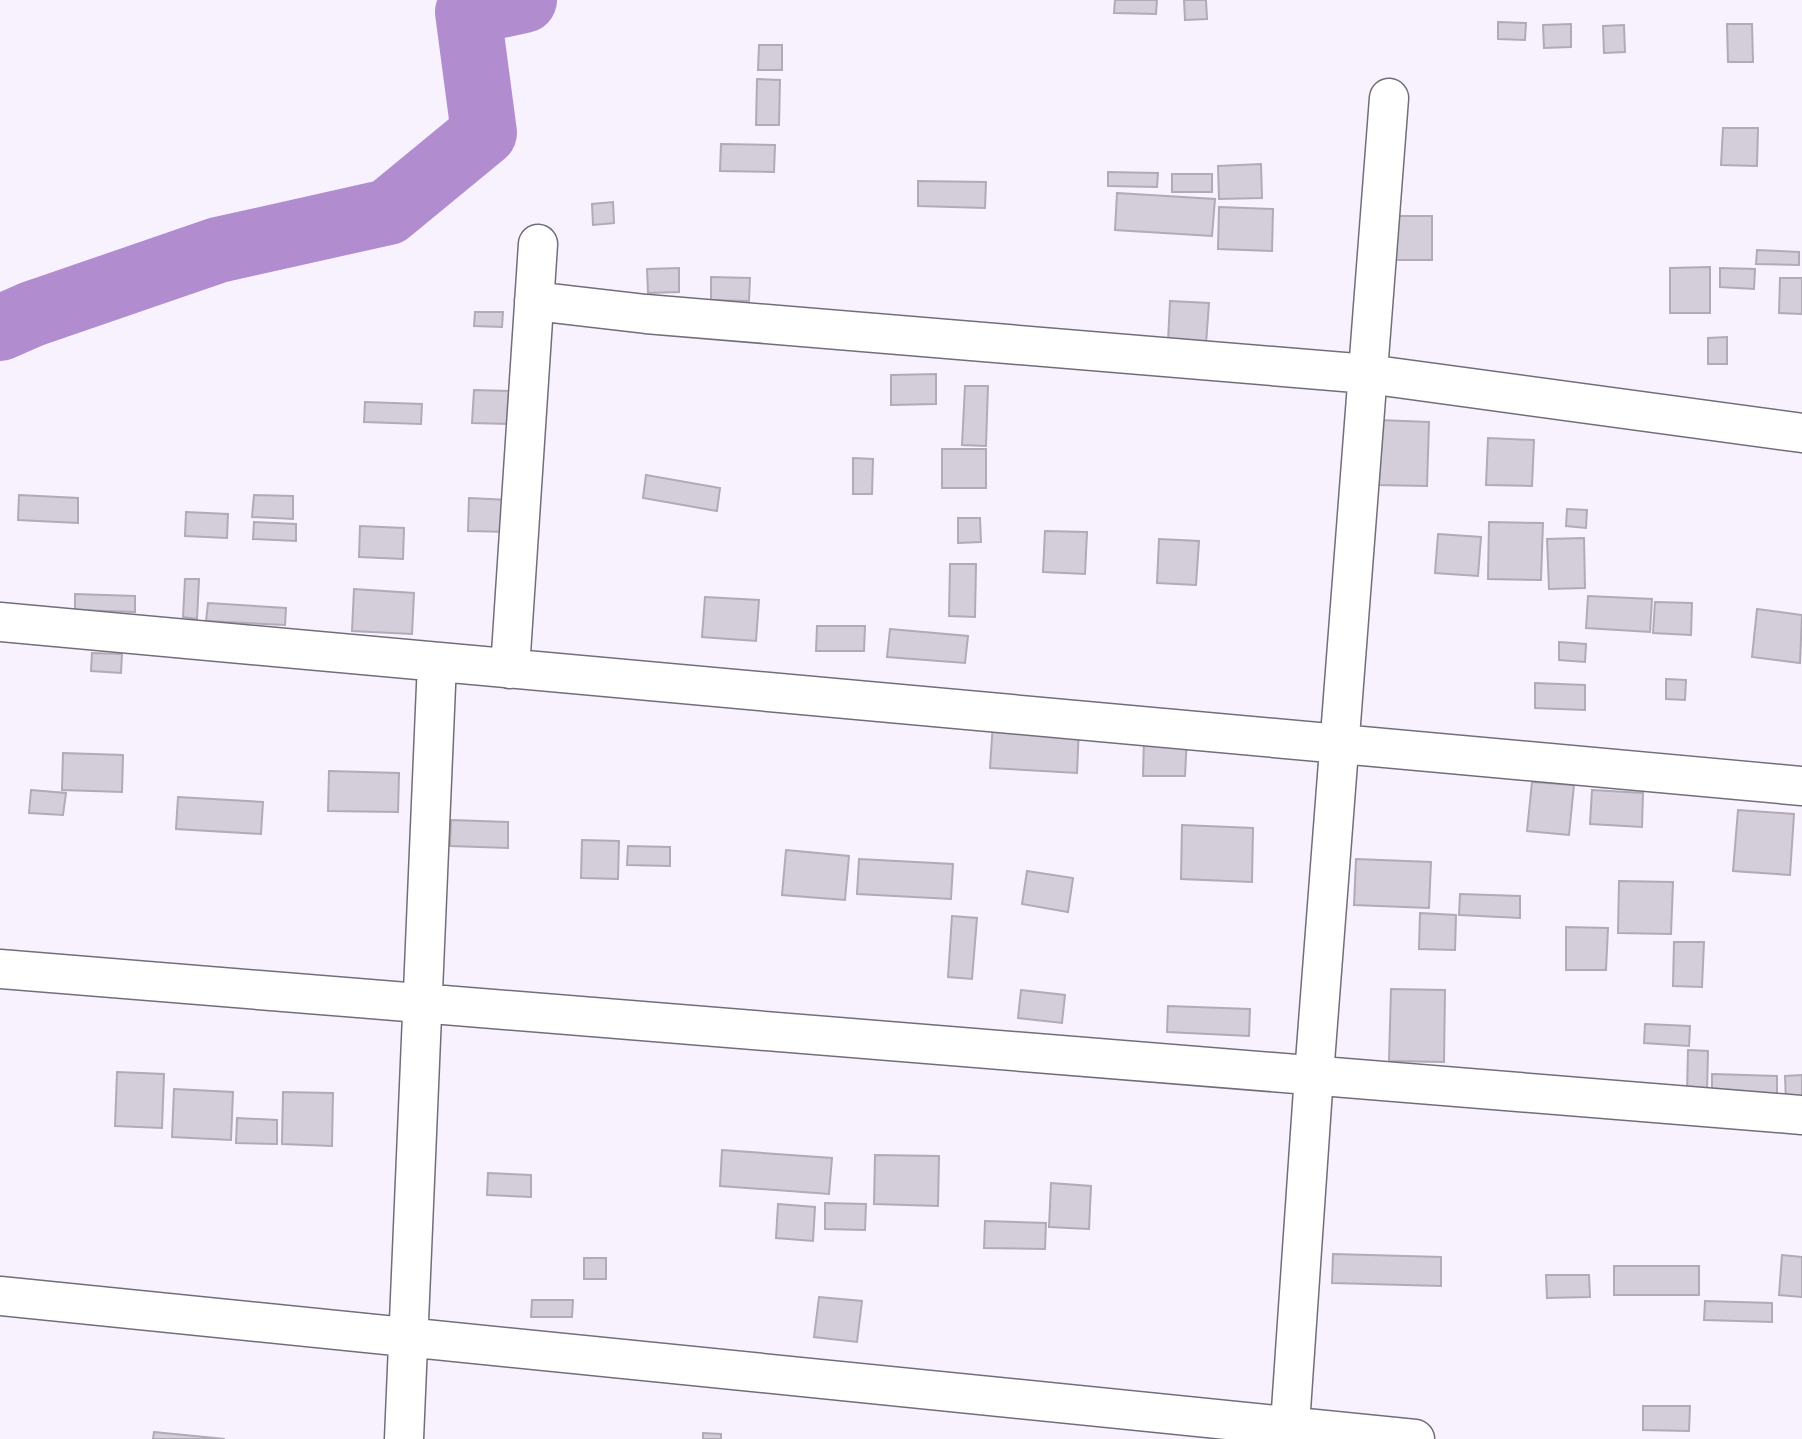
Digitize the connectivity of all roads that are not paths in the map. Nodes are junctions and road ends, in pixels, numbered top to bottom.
1 (1389, 98) dead end
2 (538, 244) dead end
3 (534, 301) junction
4 (1368, 374) junction
5 (1802, 433) edge
6 (0, 622) edge
7 (437, 662) junction
8 (510, 669) junction
9 (1339, 744) junction
10 (1802, 786) edge
11 (0, 969) edge
12 (423, 1004) junction
13 (1314, 1075) junction
14 (1802, 1115) edge
15 (0, 1296) edge
16 (407, 1337) junction
17 (1290, 1433) edge
18 (404, 1439) edge
19 (1415, 1439) edge

1 - 4 street
2 - 3 street
3 - 4 street
3 - 8 street
4 - 5 street
4 - 9 street
6 - 7 street
7 - 8 street
7 - 12 street
8 - 9 street
9 - 10 street
9 - 13 street
11 - 12 street
12 - 13 street
12 - 16 street
13 - 14 street
13 - 17 street
15 - 16 street
16 - 17 street
16 - 18 street
17 - 19 street

